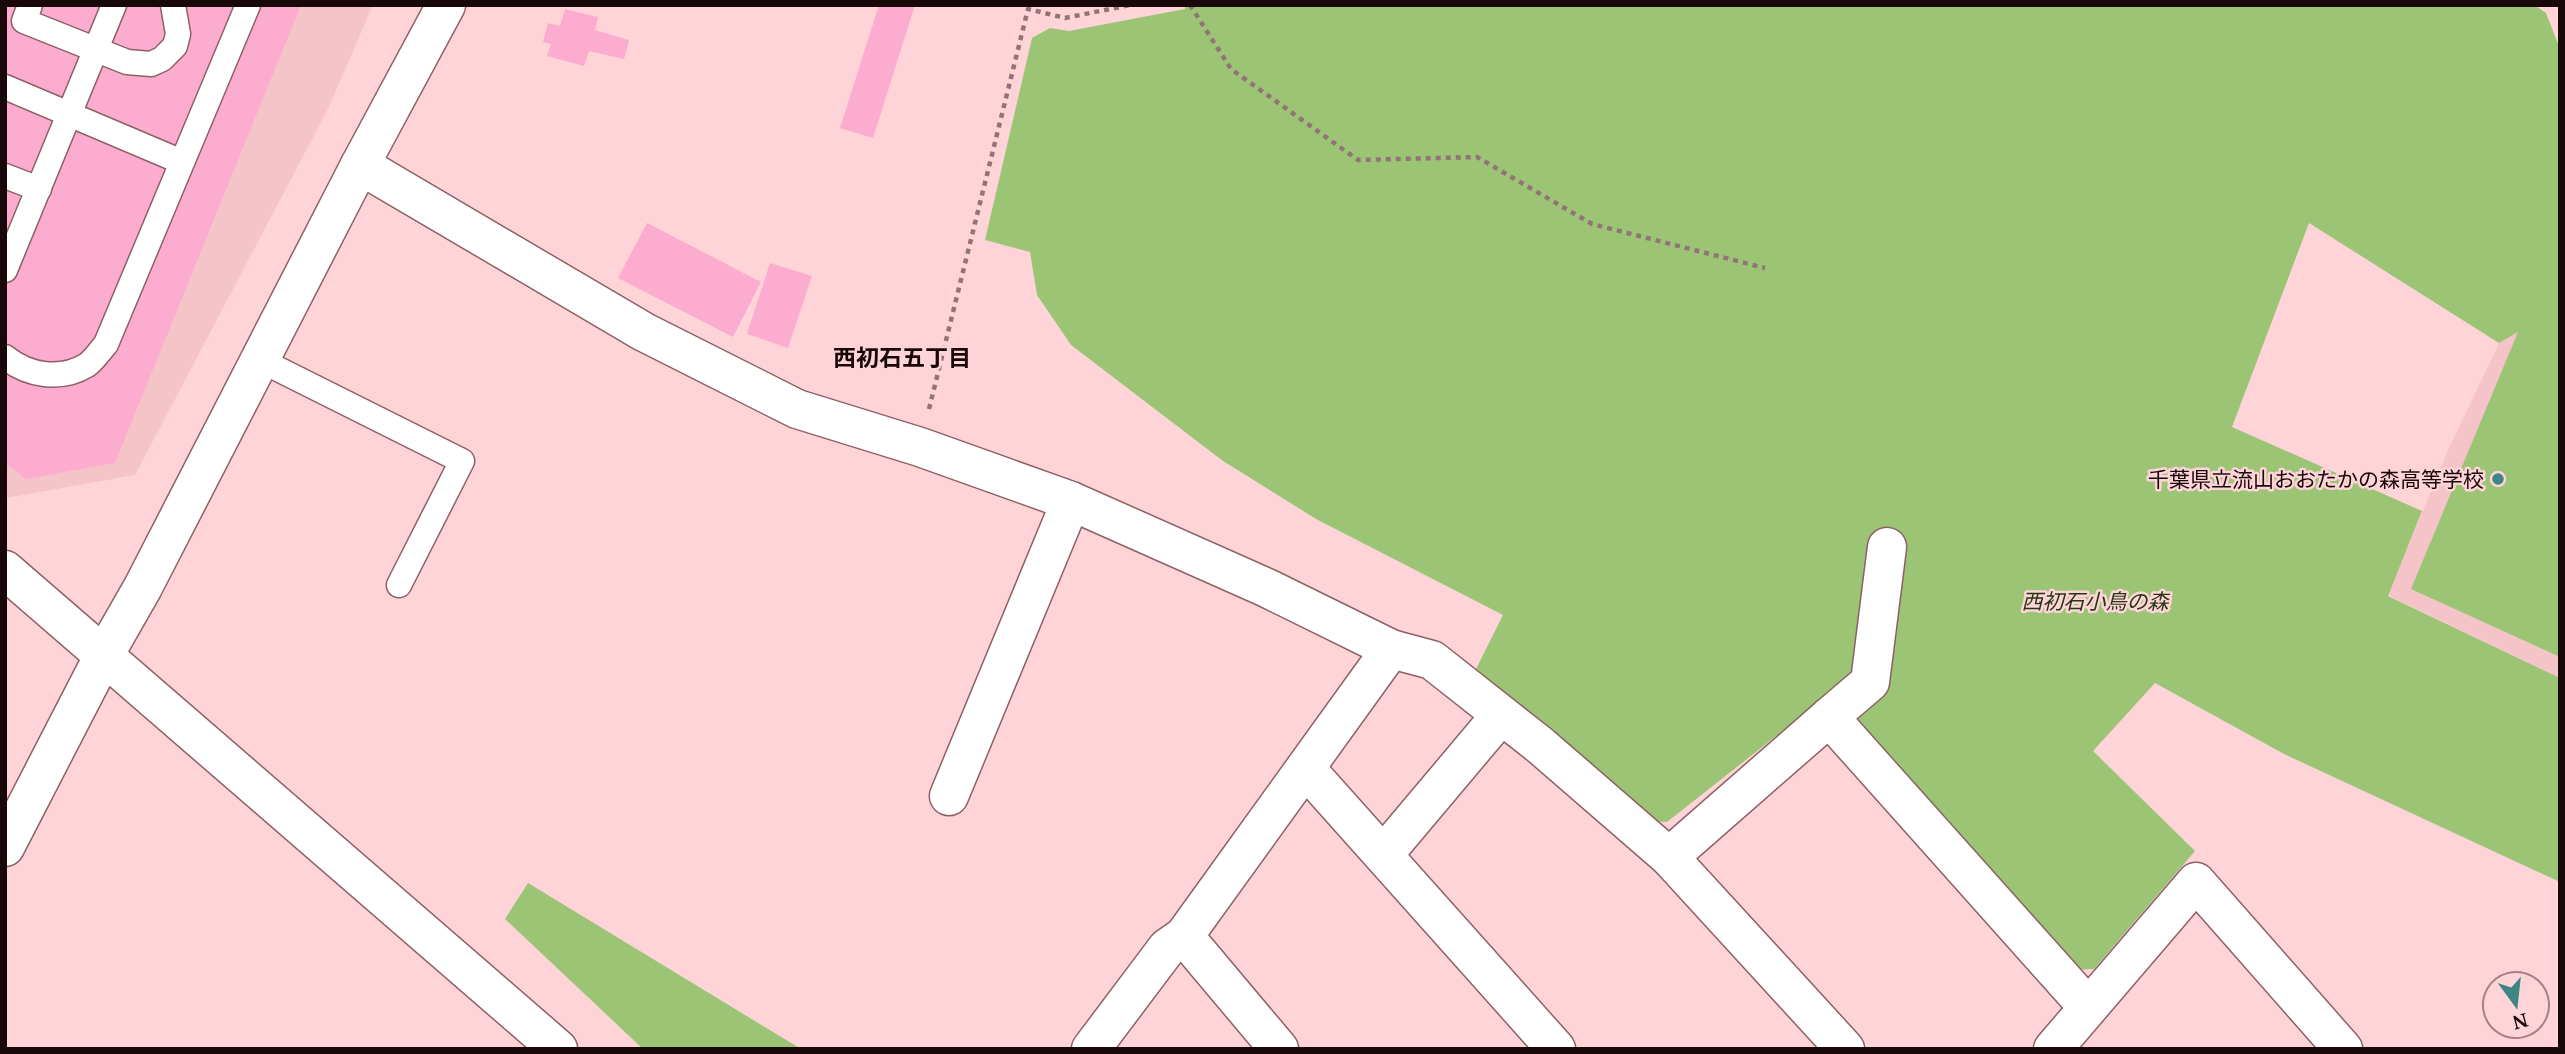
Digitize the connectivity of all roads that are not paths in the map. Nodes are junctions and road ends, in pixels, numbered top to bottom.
1 (30, 5) edge
2 (114, 5) edge
3 (173, 5) edge
4 (248, 5) edge
5 (446, 5) edge
6 (96, 50) junction
7 (5, 87) edge
8 (69, 114) junction
9 (182, 162) junction
10 (360, 165) junction
11 (5, 176) edge
12 (38, 189) junction
13 (7, 263) edge
14 (5, 357) edge
15 (260, 360) junction
16 (1071, 501) junction
17 (1887, 547) dead end
18 (5, 570) edge
19 (399, 585) dead end
20 (1391, 649) junction
21 (103, 657) junction
22 (1501, 715) junction
23 (1829, 717) junction
24 (1307, 770) junction
25 (949, 796) dead end
26 (5, 847) edge
27 (1384, 853) junction
28 (1669, 858) junction
29 (1184, 936) junction
30 (2087, 1006) junction
31 (2063, 1044) edge
32 (558, 1049) edge
33 (1091, 1049) edge
34 (1279, 1049) edge
35 (1556, 1049) edge
36 (1845, 1049) edge
37 (2343, 1049) edge

1 - 6 lane
2 - 6 lane
3 - 6 lane
4 - 9 lane
5 - 10 street
6 - 8 lane
7 - 8 lane
8 - 9 lane
8 - 12 lane
9 - 14 lane
10 - 15 street
10 - 16 street
11 - 12 lane
12 - 13 lane
15 - 19 lane
15 - 21 street
16 - 20 street
16 - 25 street
17 - 23 street
18 - 21 street
20 - 22 street
20 - 24 street
21 - 26 street
21 - 32 street
22 - 27 street
22 - 28 street
23 - 28 street
23 - 30 street
24 - 27 street
24 - 29 street
27 - 35 street
28 - 36 street
29 - 33 street
29 - 34 street
30 - 31 street
30 - 37 street

